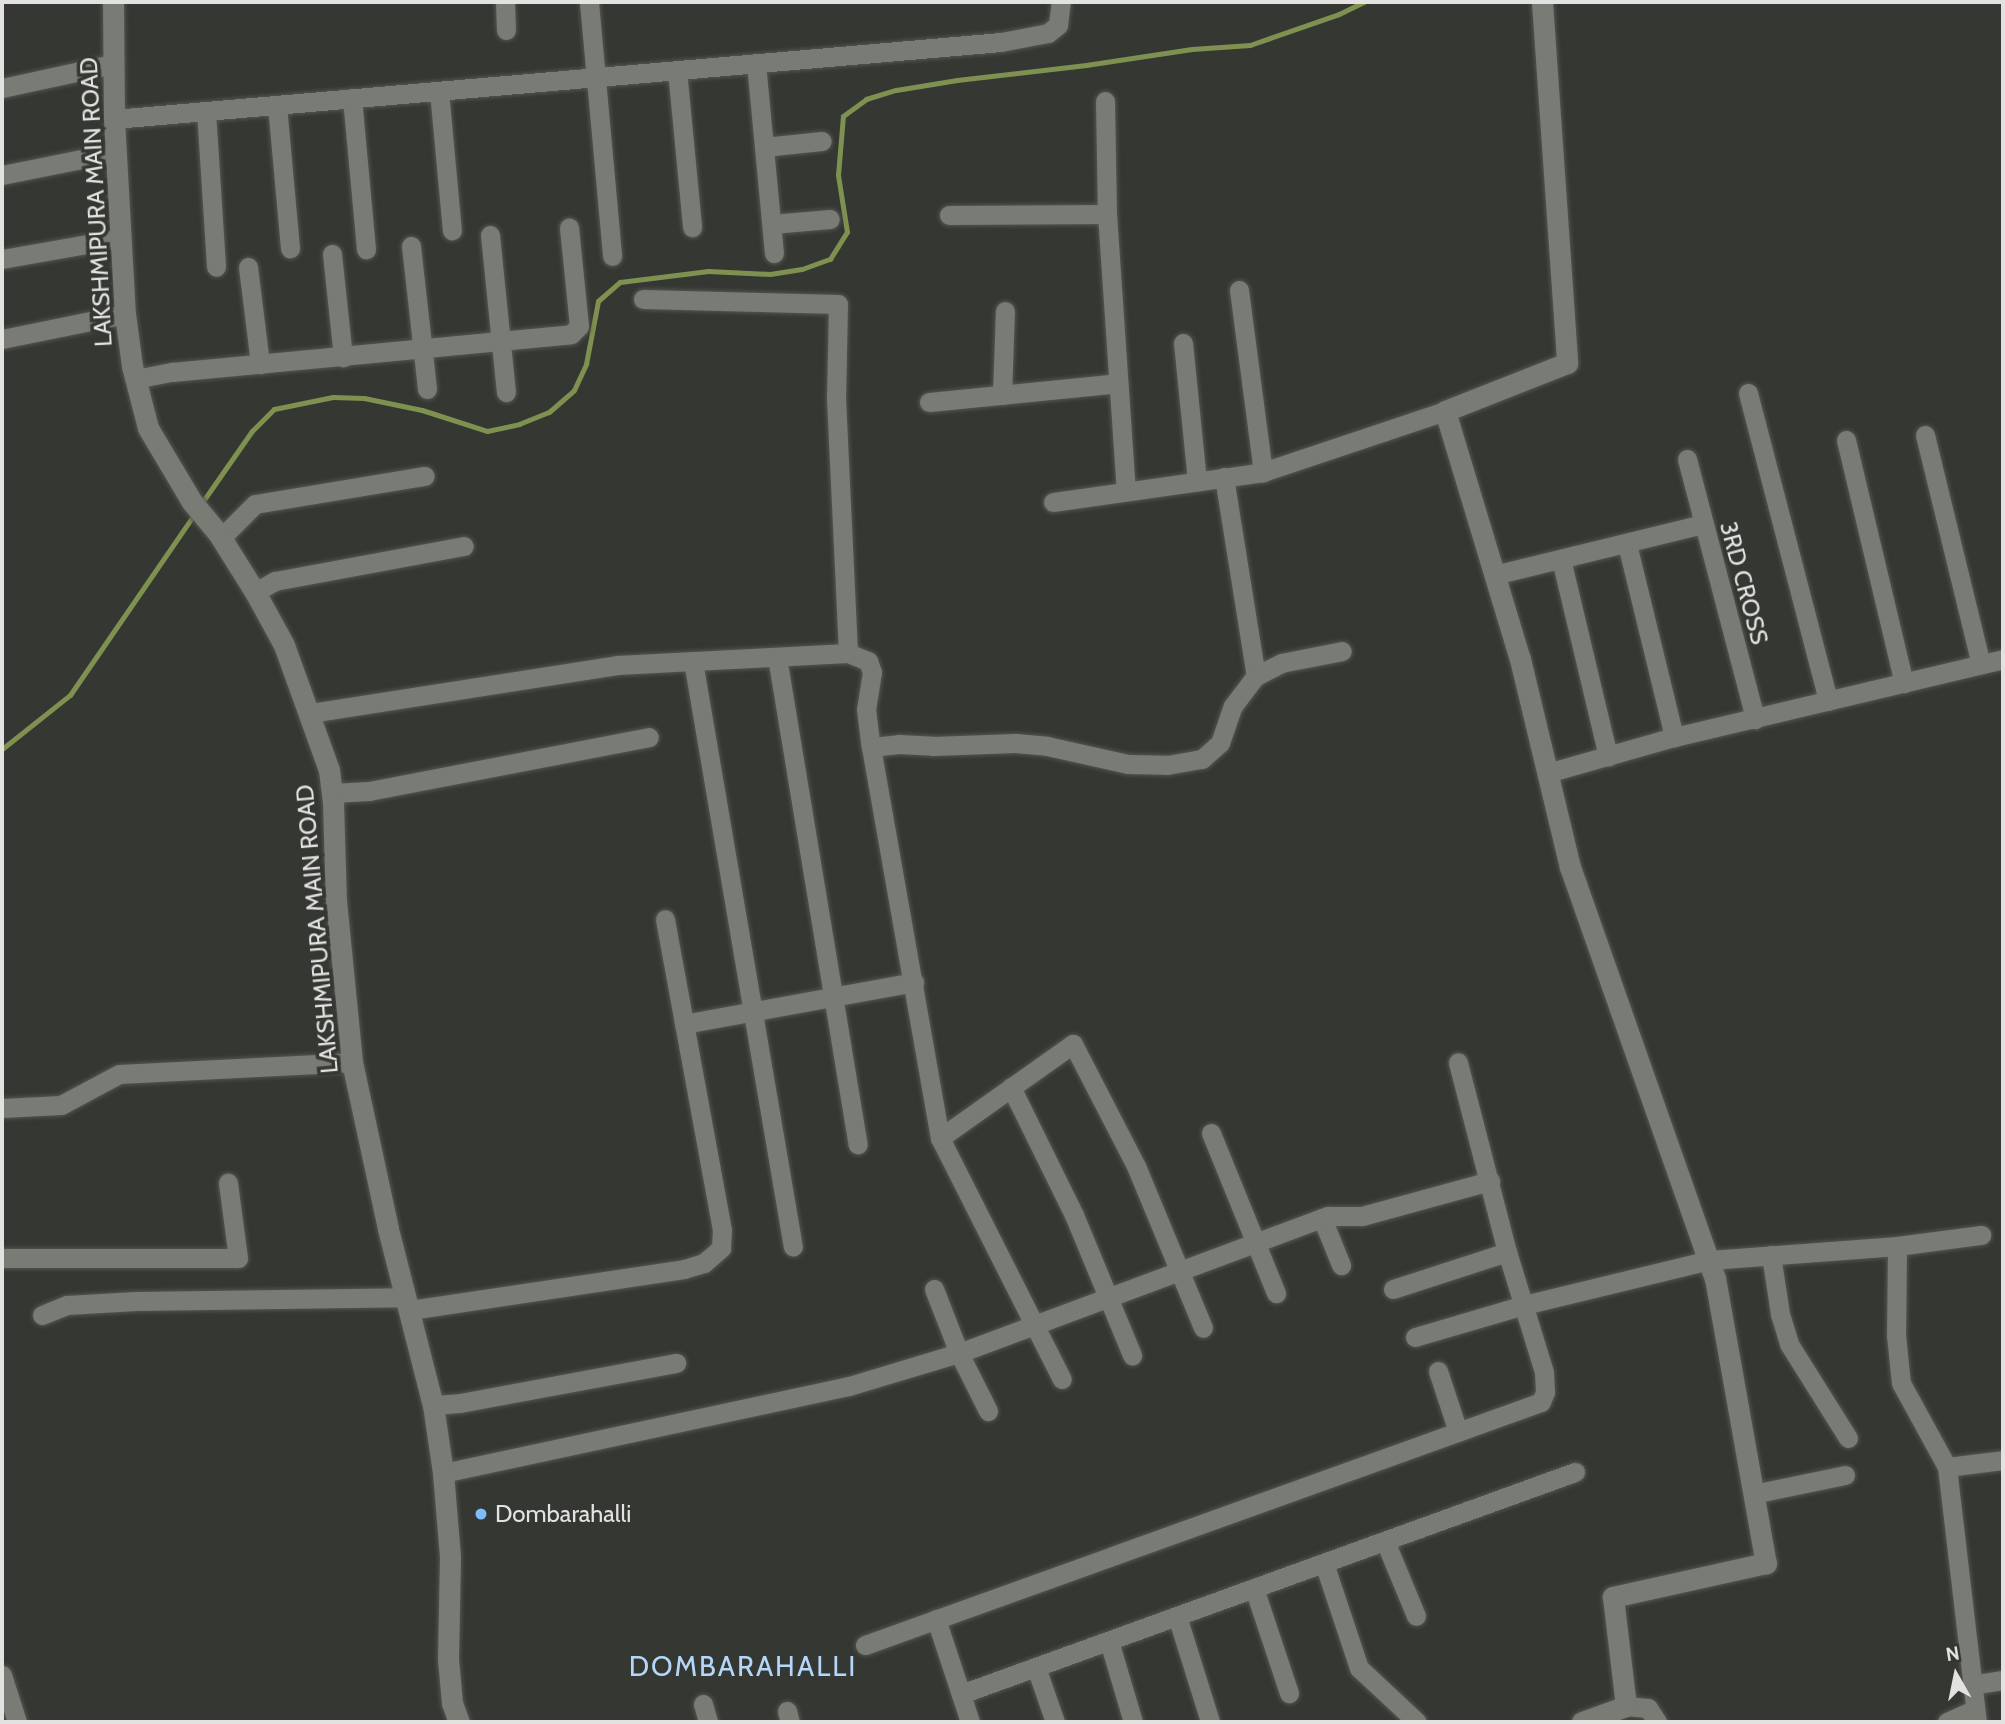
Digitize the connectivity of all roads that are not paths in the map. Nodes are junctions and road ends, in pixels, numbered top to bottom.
1 (113, 2) edge
2 (505, 2) edge
3 (589, 2) edge
4 (1061, 2) edge
5 (1542, 2) edge
6 (506, 30) dead end
7 (756, 63) junction
8 (113, 64) junction
9 (677, 70) junction
10 (596, 77) junction
11 (2, 88) edge
12 (439, 91) junction
13 (352, 98) junction
14 (1105, 102) dead end
15 (276, 105) junction
16 (206, 111) junction
17 (114, 119) junction
18 (822, 141) dead end
19 (764, 147) junction
20 (116, 152) junction
21 (2, 175) edge
22 (1107, 214) junction
23 (949, 215) dead end
24 (830, 219) dead end
25 (772, 224) junction
26 (692, 227) dead end
27 (569, 228) dead end
28 (452, 230) dead end
29 (490, 236) dead end
30 (121, 238) junction
31 (411, 246) dead end
32 (290, 248) dead end
33 (366, 249) dead end
34 (774, 253) dead end
35 (332, 254) dead end
36 (612, 256) dead end
37 (2, 259) edge
38 (216, 267) dead end
39 (248, 267) dead end
40 (1239, 290) dead end
41 (643, 299) dead end
42 (1006, 311) dead end
43 (125, 314) junction
44 (2, 339) edge
45 (500, 341) junction
46 (1183, 343) dead end
47 (424, 349) junction
48 (343, 356) junction
49 (260, 364) junction
50 (135, 379) junction
51 (1118, 383) junction
52 (427, 389) dead end
53 (506, 392) dead end
54 (1748, 393) dead end
55 (1002, 395) junction
56 (929, 402) dead end
57 (1445, 411) junction
58 (1925, 435) dead end
59 (1846, 440) dead end
60 (1688, 459) dead end
61 (1263, 472) junction
62 (425, 476) dead end
63 (1224, 477) junction
64 (1197, 481) junction
65 (1126, 491) junction
66 (1053, 502) dead end
67 (1703, 524) junction
68 (219, 535) junction
69 (1627, 544) junction
70 (464, 546) dead end
71 (1561, 559) junction
72 (1494, 575) junction
73 (255, 592) junction
74 (1342, 651) dead end
75 (848, 653) junction
76 (777, 657) junction
77 (2003, 659) edge
78 (693, 661) junction
79 (1981, 664) junction
80 (1256, 676) junction
81 (1904, 683) junction
82 (1828, 701) junction
83 (311, 713) junction
84 (1755, 719) junction
85 (649, 737) dead end
86 (1674, 737) junction
87 (871, 747) junction
88 (1608, 756) junction
89 (1547, 773) junction
90 (332, 793) junction
91 (665, 919) dead end
92 (914, 982) junction
93 (831, 997) junction
94 (754, 1011) junction
95 (684, 1024) junction
96 (352, 1062) junction
97 (1458, 1062) dead end
98 (1011, 1087) junction
99 (2, 1108) edge
100 (1211, 1133) dead end
101 (940, 1138) junction
102 (858, 1144) dead end
103 (1490, 1181) junction
104 (228, 1183) dead end
105 (1322, 1218) junction
106 (1981, 1235) dead end
107 (1256, 1243) junction
108 (1897, 1245) junction
109 (793, 1247) dead end
110 (1507, 1252) junction
111 (1771, 1255) junction
112 (2, 1258) edge
113 (1710, 1260) junction
114 (1341, 1265) dead end
115 (1182, 1270) junction
116 (934, 1289) dead end
117 (1393, 1289) dead end
118 (1276, 1293) dead end
119 (1109, 1298) junction
120 (408, 1304) junction
121 (1524, 1305) junction
122 (42, 1314) dead end
123 (1034, 1325) junction
124 (1203, 1328) dead end
125 (1415, 1337) dead end
126 (958, 1353) junction
127 (1132, 1355) dead end
128 (676, 1363) dead end
129 (1438, 1371) dead end
130 (1062, 1379) dead end
131 (433, 1405) junction
132 (988, 1411) dead end
133 (1458, 1432) junction
134 (1848, 1438) dead end
135 (2003, 1460) edge
136 (1947, 1467) junction
137 (1575, 1472) dead end
138 (443, 1473) junction
139 (1845, 1475) dead end
140 (1754, 1494) junction
141 (1385, 1541) junction
142 (1325, 1563) junction
143 (1254, 1588) junction
144 (1177, 1616) junction
145 (1416, 1616) dead end
146 (936, 1619) junction
147 (1109, 1641) junction
148 (865, 1645) dead end
149 (1036, 1667) junction
150 (2, 1675) edge
151 (2003, 1680) edge
152 (1971, 1685) junction
153 (1289, 1693) dead end
154 (961, 1694) junction
155 (1626, 1706) junction
156 (1976, 1716) edge
157 (1210, 1721) edge
158 (17, 1722) edge
159 (459, 1722) edge
160 (970, 1722) edge
161 (1055, 1722) edge
162 (1133, 1722) edge
163 (1418, 1722) edge
164 (1582, 1722) edge
165 (1657, 1722) edge
166 (1947, 1722) edge

1 - 8 street, LAKSHMIPURA MAIN ROAD
2 - 6 street
3 - 10 street
4 - 7 street
5 - 57 street
7 - 9 street
7 - 19 street
8 - 11 street
8 - 17 street, LAKSHMIPURA MAIN ROAD
9 - 10 street
9 - 26 street
10 - 12 street
10 - 36 street
12 - 13 street
12 - 28 street
13 - 15 street
13 - 33 street
14 - 22 street
15 - 16 street
15 - 32 street
16 - 17 street
16 - 38 street
17 - 20 street, LAKSHMIPURA MAIN ROAD
18 - 19 street
19 - 25 street
20 - 21 street
20 - 30 street, LAKSHMIPURA MAIN ROAD
22 - 23 street
22 - 51 street
24 - 25 street
25 - 34 street
27 - 45 street
29 - 45 street
30 - 37 street
30 - 43 street, LAKSHMIPURA MAIN ROAD
31 - 47 street
35 - 48 street
39 - 49 street
40 - 61 street
41 - 75 street
42 - 55 street
43 - 44 street
43 - 50 street, LAKSHMIPURA MAIN ROAD
45 - 47 street
45 - 53 street
46 - 64 street
47 - 48 street
47 - 52 street
48 - 49 street
49 - 50 street
50 - 68 street, LAKSHMIPURA MAIN ROAD
51 - 55 street
51 - 65 street
54 - 82 street
55 - 56 street
57 - 61 street
57 - 72 street
58 - 79 street
59 - 81 street
60 - 67 street, 3RD CROSS
61 - 63 street
62 - 68 street
63 - 64 street
63 - 80 street
64 - 65 street
65 - 66 street
67 - 69 street
67 - 84 street, 3RD CROSS
68 - 73 street, LAKSHMIPURA MAIN ROAD
69 - 71 street
69 - 86 street
70 - 73 street
71 - 72 street
71 - 88 street
72 - 89 street
73 - 83 street, LAKSHMIPURA MAIN ROAD
74 - 80 street
75 - 76 street
75 - 87 street
76 - 78 street
76 - 93 street
77 - 79 street
78 - 83 street
78 - 94 street
79 - 81 street
80 - 87 street
81 - 82 street
82 - 84 street
83 - 90 street, LAKSHMIPURA MAIN ROAD
84 - 86 street
85 - 90 street
86 - 88 street
87 - 92 street
88 - 89 street
89 - 113 street
90 - 96 street, LAKSHMIPURA MAIN ROAD
91 - 95 street
92 - 93 street
92 - 101 street
93 - 94 street
93 - 102 street
94 - 95 street
94 - 109 street
95 - 120 street
96 - 99 street
96 - 120 street, LAKSHMIPURA MAIN ROAD
97 - 103 street
98 - 101 street
98 - 115 street
98 - 119 street
100 - 107 street
101 - 123 street
103 - 105 street
103 - 110 street
104 - 112 street
105 - 107 street
105 - 114 street
106 - 108 street
107 - 115 street
107 - 118 street
108 - 111 street
108 - 136 street
110 - 117 street
110 - 121 street
111 - 113 street
111 - 134 street
113 - 121 street
113 - 140 street
115 - 119 street
115 - 124 street
116 - 126 street
119 - 123 street
119 - 127 street
120 - 122 street
120 - 131 street, LAKSHMIPURA MAIN ROAD
121 - 125 street
121 - 133 street
123 - 126 street
123 - 130 street
126 - 132 street
126 - 138 street
128 - 131 street
129 - 133 street
131 - 138 street, LAKSHMIPURA MAIN ROAD
133 - 146 street
135 - 136 street
136 - 152 street
137 - 141 street
138 - 159 street, LAKSHMIPURA MAIN ROAD
139 - 140 street
140 - 155 street
141 - 142 street
141 - 145 street
142 - 143 street
142 - 163 street
143 - 144 street
143 - 153 street
144 - 147 street
144 - 157 street
146 - 148 street
146 - 154 street
147 - 149 street
147 - 162 street
149 - 154 street
149 - 161 street
150 - 158 street
151 - 152 street
152 - 156 street
154 - 160 street
155 - 164 street
155 - 165 street
156 - 166 street

